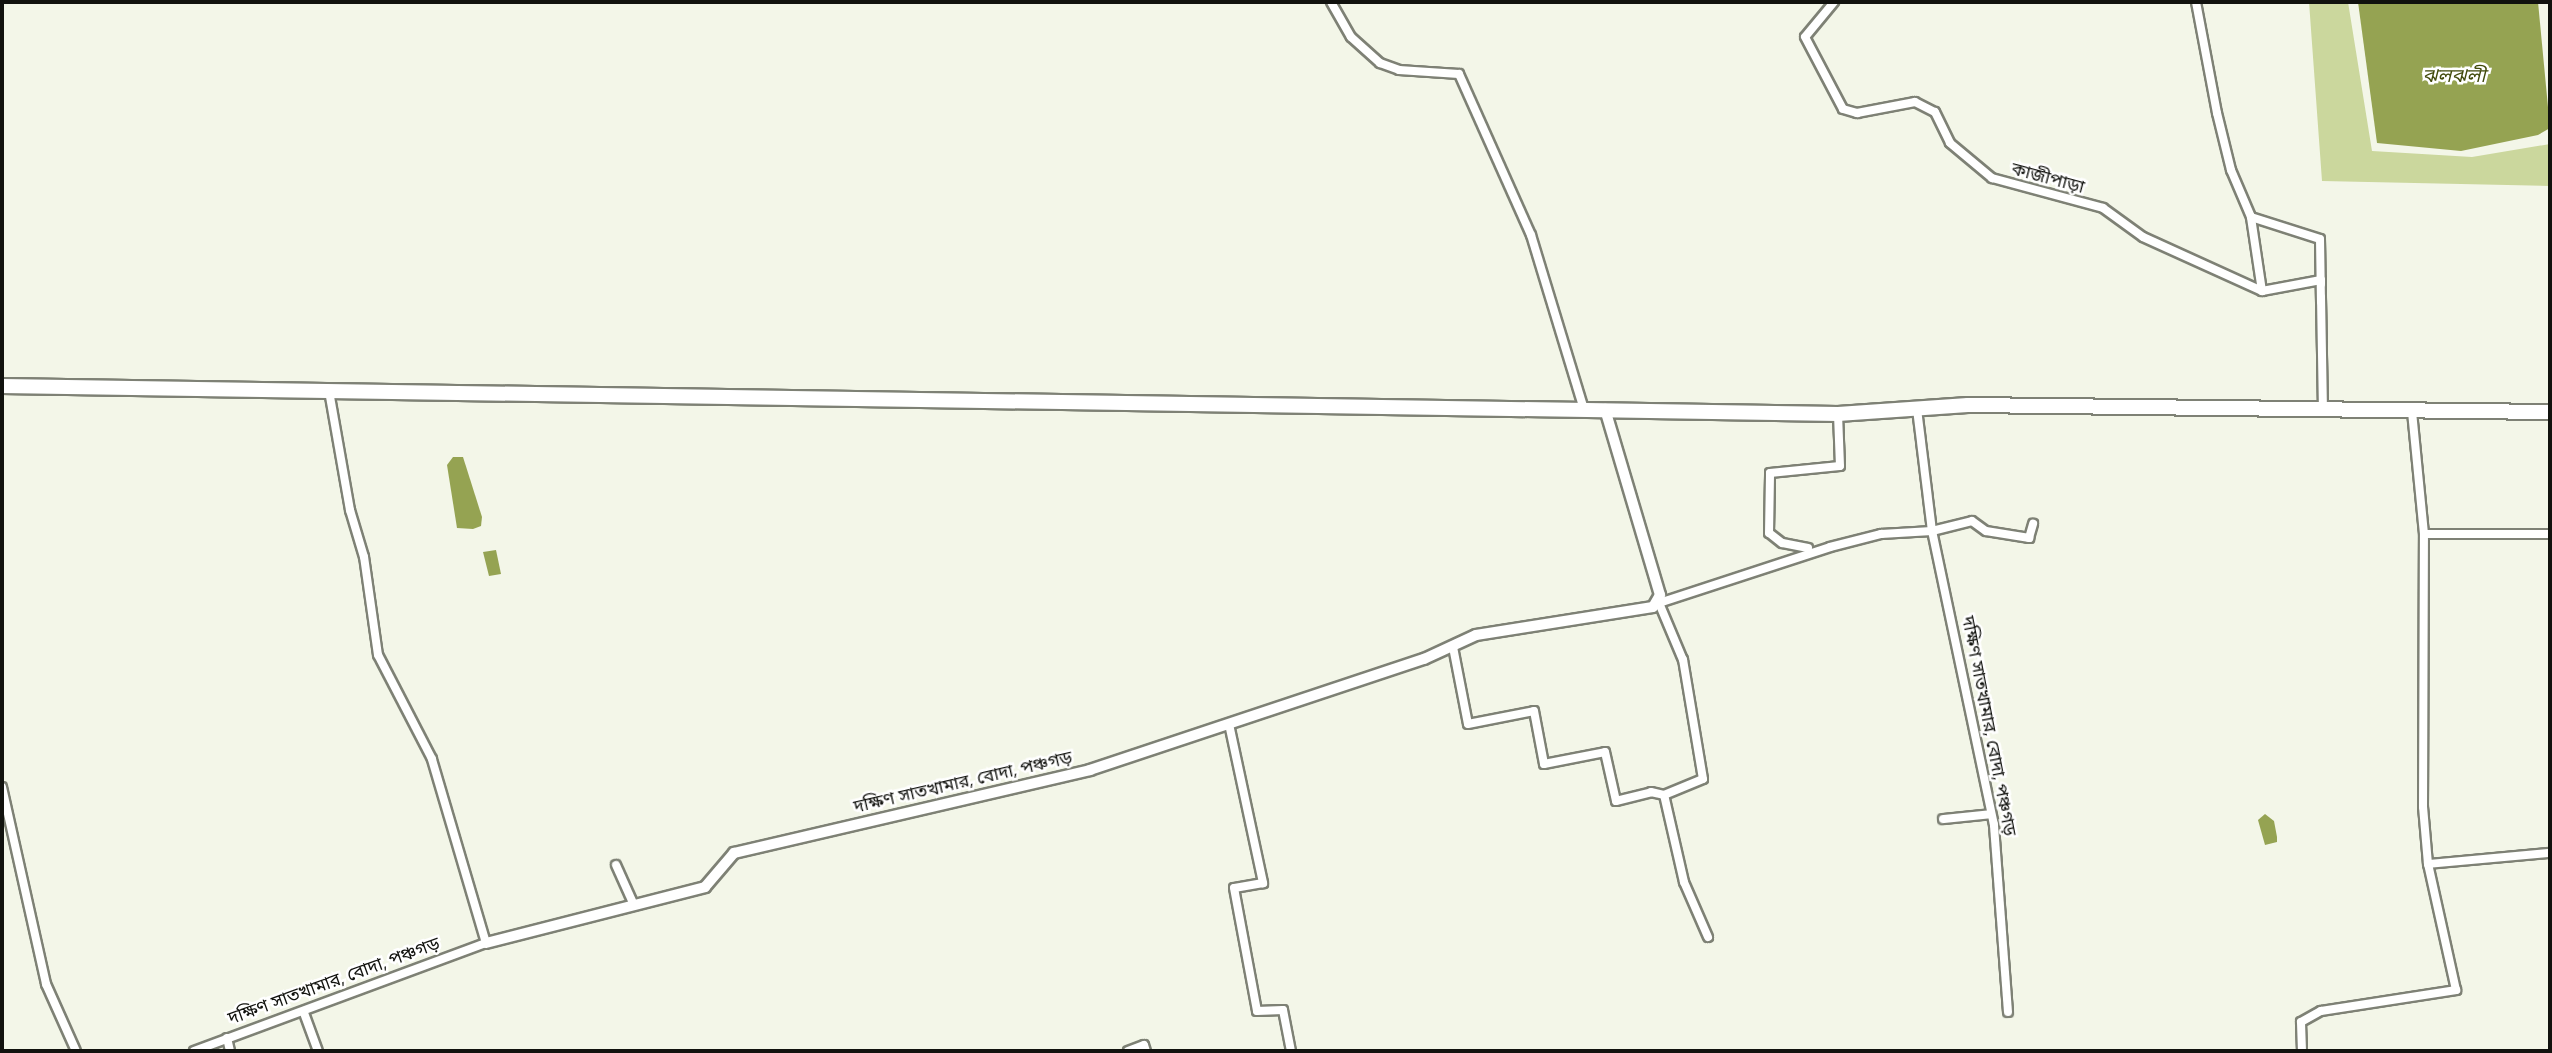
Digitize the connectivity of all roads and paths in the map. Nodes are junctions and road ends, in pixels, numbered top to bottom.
1 (1331, 2) edge
2 (1834, 2) edge
3 (2196, 2) edge
4 (2251, 218) junction
5 (2262, 291) junction
6 (2321, 302) junction
7 (2, 386) edge
8 (329, 391) junction
9 (1917, 408) junction
10 (1584, 409) junction
11 (1605, 409) junction
12 (2323, 410) junction
13 (2412, 411) junction
14 (2550, 412) edge
15 (1838, 414) junction
16 (2033, 524) dead end
17 (1932, 531) junction
18 (2424, 534) junction
19 (2550, 534) edge
20 (1808, 548) dead end
21 (1660, 603) junction
22 (1453, 647) junction
23 (1228, 724) junction
24 (2, 787) edge
25 (1664, 795) junction
26 (1991, 814) junction
27 (1943, 819) dead end
28 (2550, 853) edge
29 (2428, 864) junction
30 (616, 865) dead end
31 (634, 905) junction
32 (1708, 937) dead end
33 (485, 943) junction
34 (2007, 1012) dead end
35 (304, 1013) junction
36 (227, 1038) junction
37 (76, 1051) edge
38 (194, 1051) edge
39 (230, 1051) edge
40 (318, 1051) edge
41 (1128, 1051) edge
42 (1146, 1051) edge
43 (1291, 1051) edge
44 (2302, 1051) edge

1 - 10 street
2 - 5 street, কাজীপাড়া
3 - 4 street
4 - 5 street
4 - 6 street
5 - 6 street
6 - 12 street
7 - 8 highway
8 - 10 highway
8 - 33 street
9 - 12 highway
9 - 15 highway
9 - 17 street, দক্ষিণ সাতখামার, বোদা, পঞ্চগড়
10 - 11 highway
11 - 15 highway
11 - 21 street
12 - 13 highway
13 - 14 highway
13 - 18 street
15 - 20 street
16 - 17 street, দক্ষিণ সাতখামার, বোদা, পঞ্চগড়
17 - 21 street, দক্ষিণ সাতখামার, বোদা, পঞ্চগড়
17 - 26 street, দক্ষিণ সাতখামার, বোদা, পঞ্চগড়
18 - 19 street
18 - 29 street
21 - 22 street, দক্ষিণ সাতখামার, বোদা, পঞ্চগড়
21 - 25 street
22 - 23 street, দক্ষিণ সাতখামার, বোদা, পঞ্চগড়
22 - 25 street
23 - 31 street, দক্ষিণ সাতখামার, বোদা, পঞ্চগড়
23 - 43 street
24 - 37 street
25 - 32 street
26 - 27 street
26 - 34 street, দক্ষিণ সাতখামার, বোদা, পঞ্চগড়
28 - 29 street
29 - 44 street
30 - 31 street
31 - 33 street, দক্ষিণ সাতখামার, বোদা, পঞ্চগড়
33 - 35 street, দক্ষিণ সাতখামার, বোদা, পঞ্চগড়
35 - 36 street, দক্ষিণ সাতখামার, বোদা, পঞ্চগড়
35 - 40 street
36 - 38 street, দক্ষিণ সাতখামার, বোদা, পঞ্চগড়
36 - 39 street
41 - 42 street

